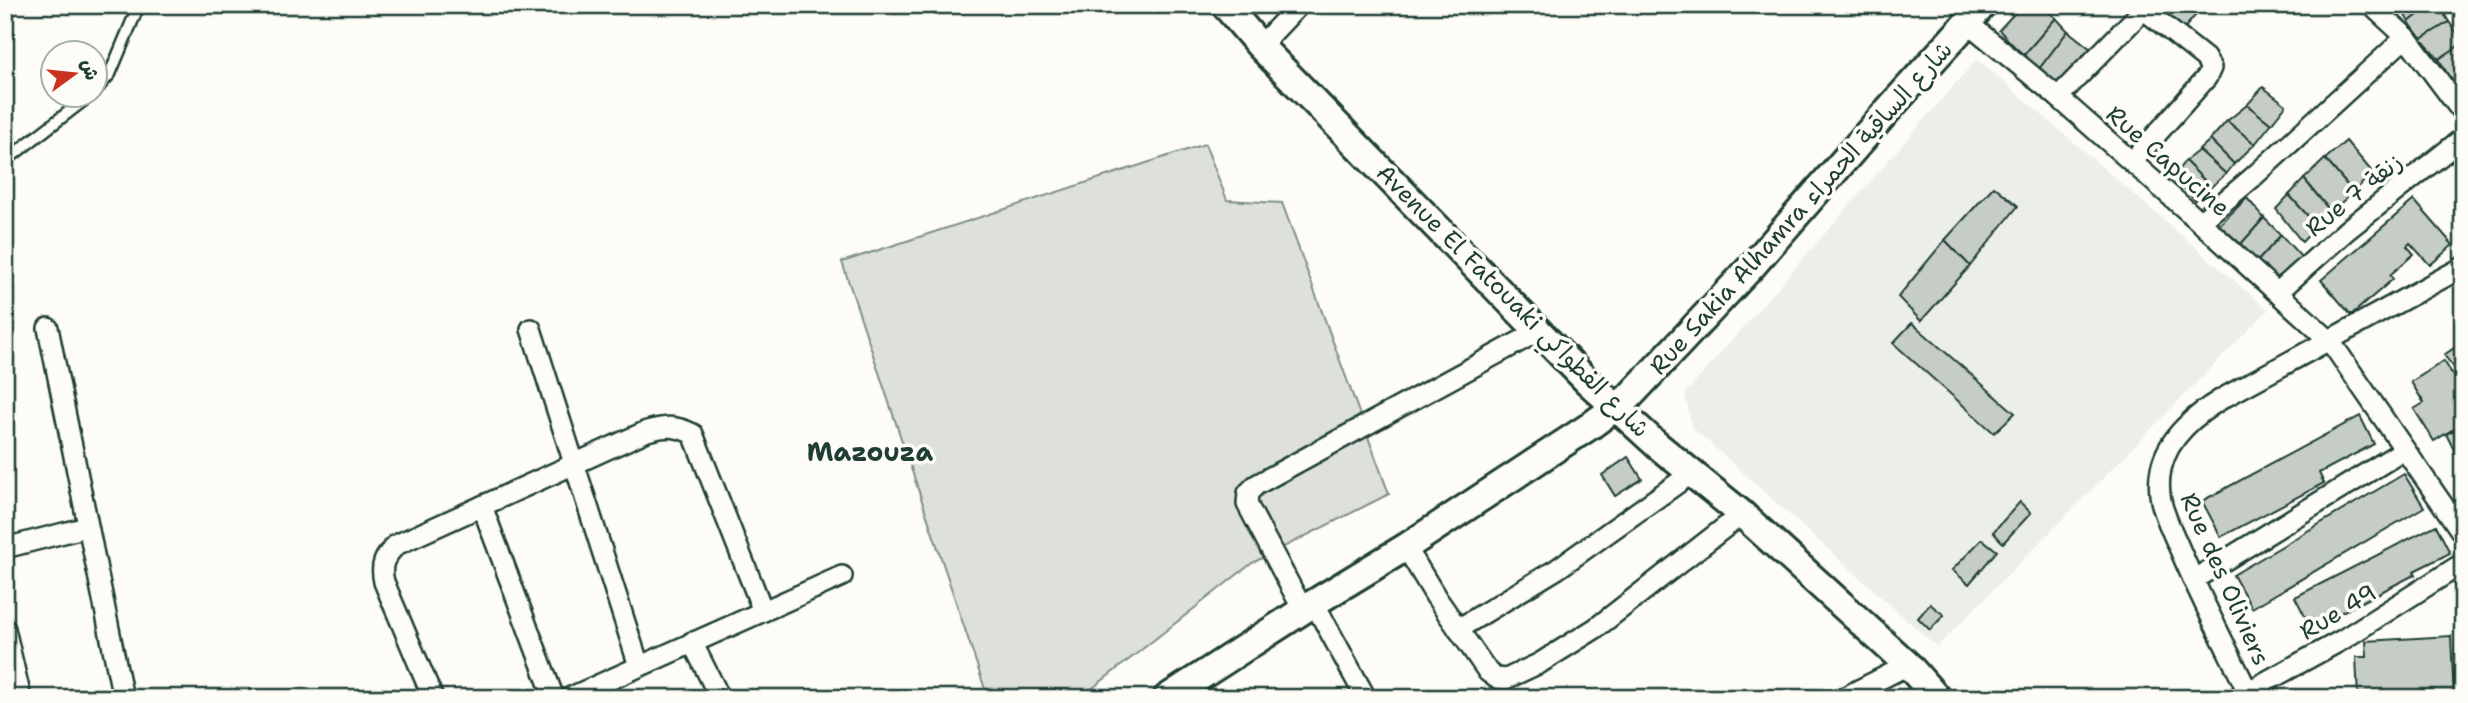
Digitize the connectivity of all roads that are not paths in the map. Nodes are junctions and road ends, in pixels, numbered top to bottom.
1 (139, 5) edge
2 (1224, 5) edge
3 (1299, 5) edge
4 (2371, 5) edge
5 (2143, 7) edge
6 (1976, 14) edge
7 (2406, 37) junction
8 (1260, 46) junction
9 (108, 76) edge
10 (2058, 97) junction
11 (74, 108) edge
12 (2463, 113) edge
13 (2463, 138) edge
14 (5, 161) edge
15 (2132, 162) junction
16 (2200, 222) junction
17 (2462, 269) edge
18 (2278, 292) junction
19 (48, 328) dead end
20 (531, 329) dead end
21 (1537, 332) junction
22 (2330, 341) junction
23 (1615, 408) junction
24 (2404, 450) junction
25 (574, 466) junction
26 (1692, 473) junction
27 (482, 506) junction
28 (1742, 514) junction
29 (87, 527) junction
30 (2463, 534) edge
31 (1406, 547) junction
32 (5, 548) edge
33 (2463, 563) edge
34 (842, 576) dead end
35 (2193, 580) junction
36 (1308, 606) junction
37 (763, 611) junction
38 (5, 629) edge
39 (1458, 629) junction
40 (692, 642) junction
41 (1908, 665) junction
42 (639, 666) junction
43 (598, 692) edge
44 (2245, 696) edge
45 (1170, 697) edge
46 (21, 698) edge
47 (123, 698) edge
48 (433, 698) edge
49 (554, 698) edge
50 (569, 698) edge
51 (720, 698) edge
52 (1366, 698) edge
53 (1843, 698) edge
54 (1937, 698) edge

1 - 9 lane
2 - 8 street, Avenue El Fatouaki شارع الفطواكي
3 - 8 street
4 - 7 street
5 - 10 street
5 - 15 street
6 - 10 street, Rue Capucine
6 - 23 street, Rue Sakia Alhamra شارع الساقية الحمراء
7 - 12 street
7 - 16 street
8 - 21 street, Avenue El Fatouaki شارع الفطواكي
10 - 15 street, Rue Capucine
11 - 14 lane
13 - 18 street, Rue 7 زنقة
15 - 16 street, Rue Capucine
16 - 18 street, Rue Capucine
17 - 22 street, Rue des Oliviers
18 - 22 street, Rue Capucine
19 - 29 street
20 - 25 street
21 - 23 street, Avenue El Fatouaki شارع الفطواكي
21 - 36 street
22 - 24 street
22 - 35 street, Rue des Oliviers
23 - 26 street, Avenue El Fatouaki شارع الفطواكي
23 - 31 street, Rue Sakia Alhamra شارع الساقية الحمراء
24 - 30 street
24 - 35 street
25 - 27 street
25 - 37 street
25 - 42 street
26 - 28 street, Avenue El Fatouaki شارع الفطواكي
26 - 39 street
27 - 48 street
27 - 49 street
28 - 39 street
28 - 41 street, Avenue El Fatouaki شارع الفطواكي
29 - 32 street
29 - 47 street
31 - 36 street, Rue Sakia Alhamra شارع الساقية الحمراء
31 - 39 street
33 - 44 street, Rue 49
34 - 37 street
35 - 44 street, Rue des Oliviers
36 - 45 street, Rue Sakia Alhamra شارع الساقية الحمراء
36 - 52 street
37 - 40 street
38 - 46 street
40 - 42 street
40 - 51 street
41 - 53 street
41 - 54 street, Avenue El Fatouaki شارع الفطواكي
42 - 43 street
43 - 50 street

